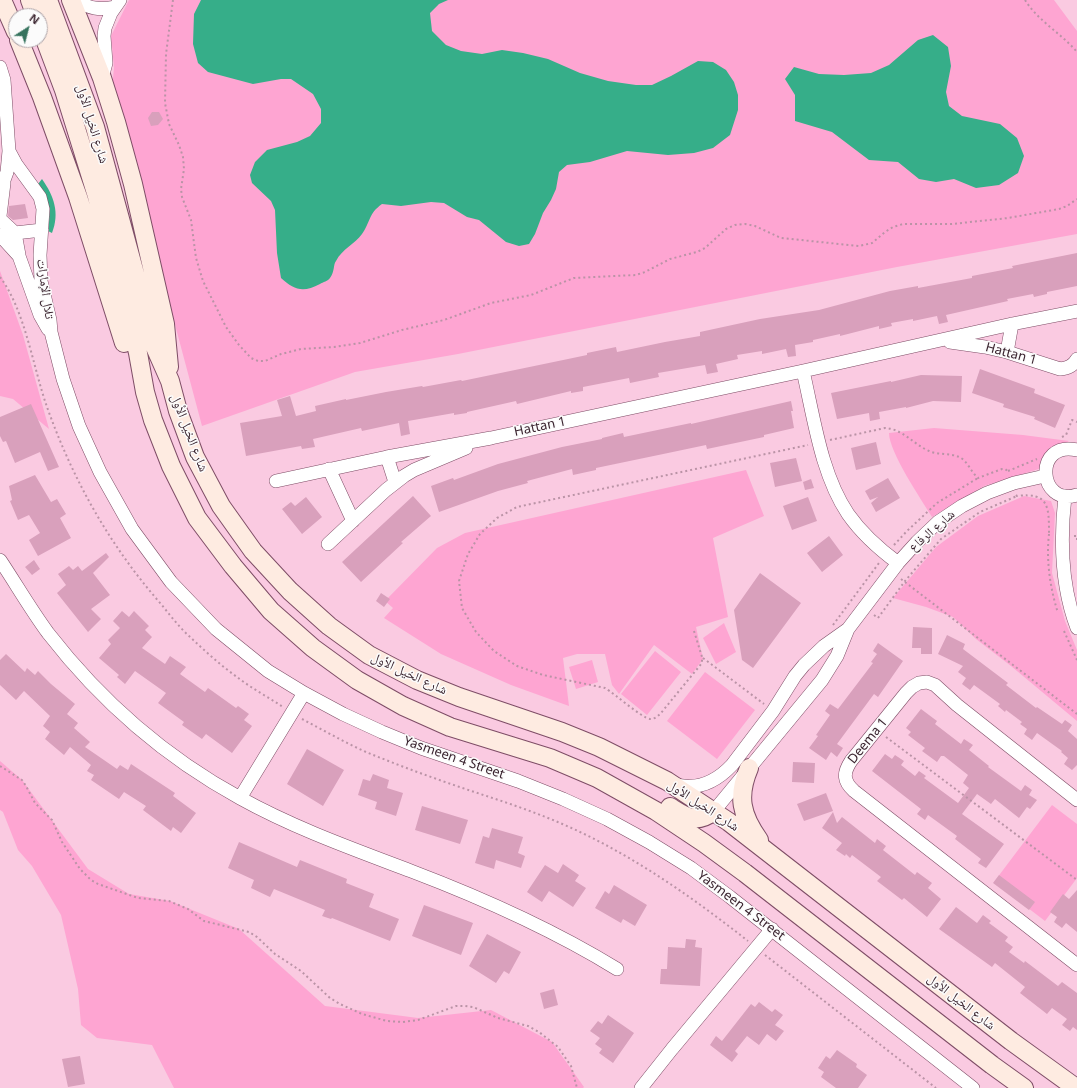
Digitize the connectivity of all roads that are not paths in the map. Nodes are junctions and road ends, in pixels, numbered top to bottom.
1 (2, 0) edge
2 (48, 0) edge
3 (71, 0) edge
4 (76, 0) edge
5 (118, 3) edge
6 (8, 14) edge
7 (48, 47) edge
8 (22, 48) edge
9 (0, 67) edge
10 (102, 78) junction
11 (9, 151) junction
12 (2, 186) edge
13 (0, 218) edge
14 (42, 230) junction
15 (14, 233) junction
16 (0, 235) edge
17 (19, 256) junction
18 (1077, 312) edge
19 (1012, 324) junction
20 (51, 332) junction
21 (940, 340) junction
22 (1007, 352) junction
23 (1077, 359) edge
24 (803, 371) junction
25 (170, 381) junction
26 (145, 392) junction
27 (491, 438) junction
28 (1077, 449) edge
29 (388, 457) junction
30 (329, 469) junction
31 (1045, 476) junction
32 (276, 481) dead end
33 (395, 482) junction
34 (1071, 496) edge
35 (353, 521) junction
36 (328, 544) dead end
37 (0, 560) edge
38 (895, 568) junction
39 (1077, 628) edge
40 (848, 629) junction
41 (304, 693) junction
42 (749, 768) junction
43 (667, 782) junction
44 (620, 789) junction
45 (1076, 796) edge
46 (240, 798) junction
47 (714, 811) junction
48 (764, 849) junction
49 (772, 929) junction
50 (1077, 965) edge
51 (617, 969) dead end
52 (641, 1088) edge
53 (973, 1088) edge
54 (1024, 1088) edge
55 (1076, 1088) edge

1 - 6 main road
2 - 25 main road, شارع الخيل الأول
3 - 10 main road
4 - 5 street
5 - 10 street
7 - 26 main road, شارع الخيل الأول
8 - 26 main road
9 - 11 street, تلال الإمارات
10 - 25 main road
11 - 12 street, تلال الإمارات
11 - 14 street, تلال الإمارات
12 - 13 street, تلال الإمارات
13 - 15 street, تلال الإمارات
14 - 15 street
14 - 20 street, تلال الإمارات
15 - 16 street
15 - 17 street, تلال الإمارات
16 - 17 street, تلال الإمارات
17 - 20 street, تلال الإمارات
18 - 19 street, Hattan 1
19 - 21 street, Hattan 1
19 - 22 street
20 - 41 street, Yasmeen 4 Street
21 - 22 street, Hattan 1
21 - 24 street, Hattan 1
22 - 23 street, Hattan 1
24 - 27 street, Hattan 1
24 - 38 street
25 - 43 main road, شارع الخيل الأول
26 - 44 main road, شارع الخيل الأول
27 - 29 street, Hattan 1
27 - 33 street
28 - 31 street
29 - 30 street, Hattan 1
29 - 33 street
30 - 32 street, Hattan 1
30 - 35 street
31 - 34 street
31 - 38 street, شارع الرفاع
33 - 35 street
34 - 39 street
35 - 36 street
37 - 46 street
38 - 40 street, شارع الرفاع
40 - 42 street, شارع الرفاع
40 - 43 street, شارع الرفاع
41 - 46 street
41 - 49 street, Yasmeen 4 Street
42 - 47 street, شارع الرفاع
42 - 48 main road
43 - 47 main road, شارع الخيل الأول
44 - 47 main road
44 - 54 main road, شارع الخيل الأول
45 - 50 street, Deema 1
46 - 51 street
47 - 48 main road, شارع الخيل الأول
48 - 55 main road, شارع الخيل الأول
49 - 52 street
49 - 53 street, Yasmeen 4 Street

